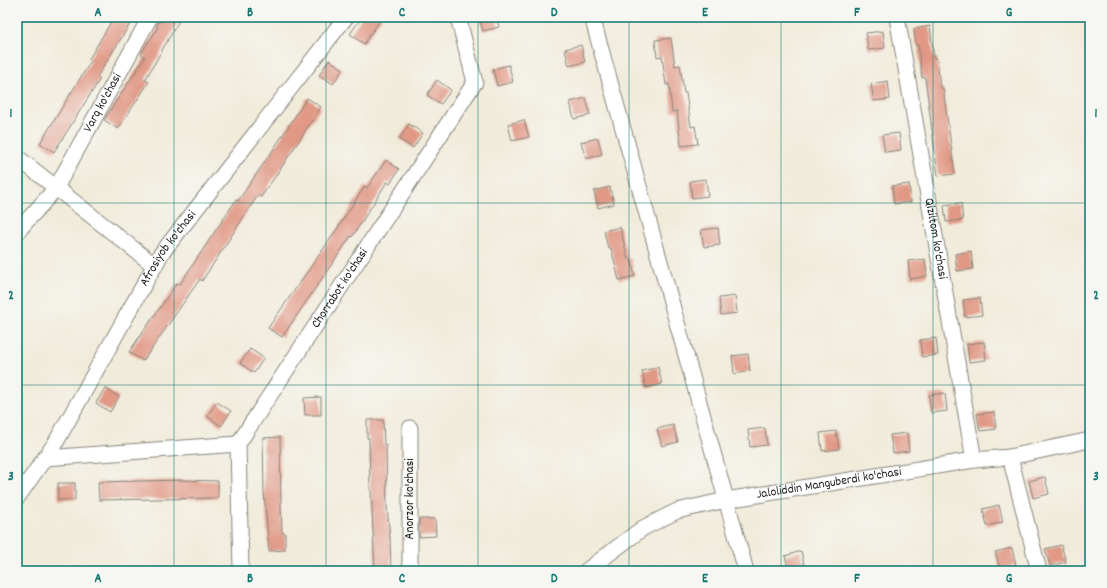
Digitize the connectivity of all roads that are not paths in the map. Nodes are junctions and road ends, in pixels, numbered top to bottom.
1 (150, 17) edge
2 (346, 17) edge
3 (458, 17) edge
4 (592, 17) edge
5 (897, 17) edge
6 (17, 157) edge
7 (56, 188) junction
8 (17, 232) edge
9 (155, 266) junction
10 (410, 428) dead end
11 (1090, 440) edge
12 (238, 444) junction
13 (1010, 457) junction
14 (45, 458) junction
15 (974, 460) junction
16 (17, 498) edge
17 (726, 500) junction
18 (241, 571) edge
19 (410, 571) edge
20 (586, 571) edge
21 (746, 571) edge
22 (1039, 571) edge

1 - 7 street, Varq ko'chasi
2 - 9 street, Afrosiyob ko'chasi
3 - 12 street, Chorrabot ko'chasi
4 - 17 street
5 - 15 street, Qiziltom ko'chasi
6 - 7 street
7 - 8 street, Varq ko'chasi
7 - 9 street
9 - 14 street, Afrosiyob ko'chasi
10 - 19 street, Anorzor ko'chasi
11 - 13 street, Jaloliddin Manguberdi ko'chasi
12 - 14 street
12 - 18 street
13 - 15 street, Jaloliddin Manguberdi ko'chasi
13 - 22 street
14 - 16 street, Afrosiyob ko'chasi
15 - 17 street, Jaloliddin Manguberdi ko'chasi
17 - 20 street, Jaloliddin Manguberdi ko'chasi
17 - 21 street

